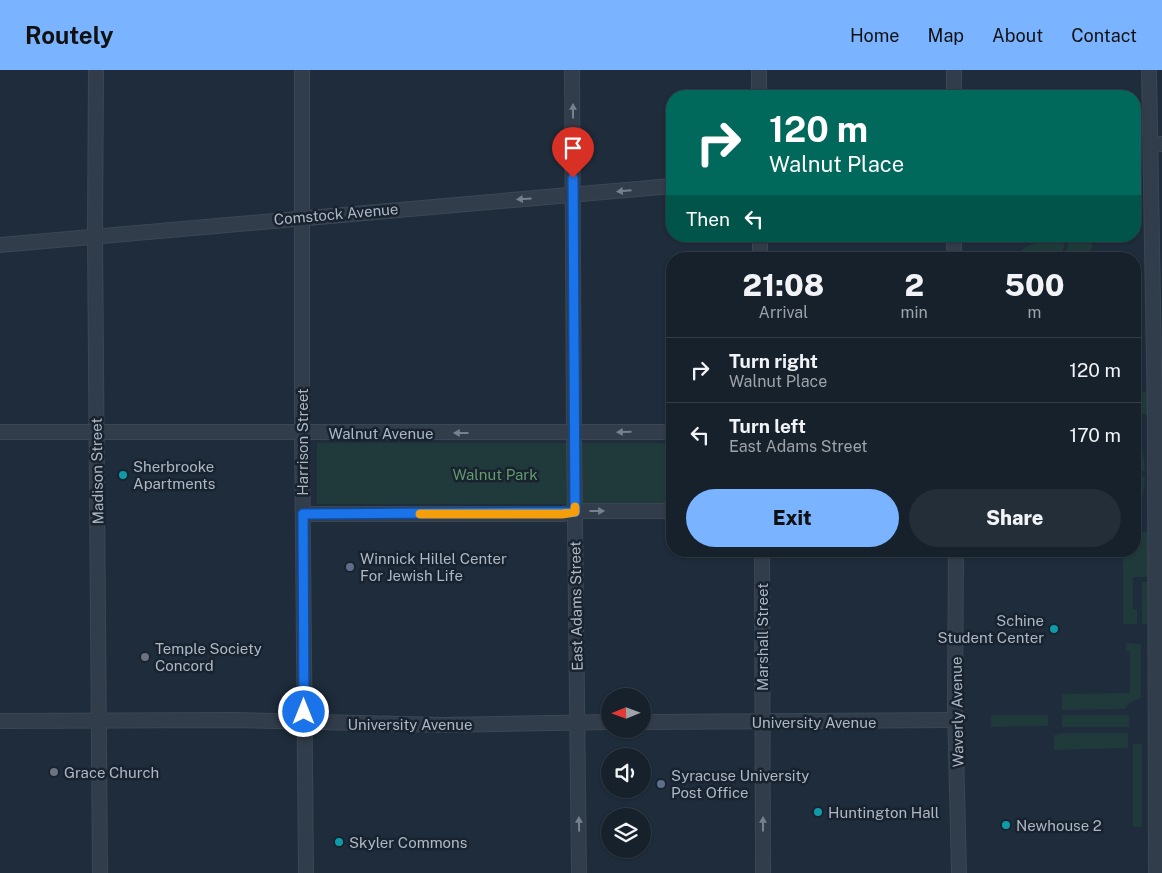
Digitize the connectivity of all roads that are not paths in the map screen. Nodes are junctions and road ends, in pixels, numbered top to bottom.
1 (96, 70) edge
2 (302, 70) edge
3 (572, 70) edge
4 (759, 70) edge
5 (954, 70) edge
6 (1149, 70) edge
7 (759, 90) edge
8 (954, 90) edge
9 (1157, 145) edge
10 (1141, 146) edge
11 (666, 187) edge
12 (573, 195) junction
13 (302, 217) junction
14 (95, 236) junction
15 (0, 244) edge
16 (1158, 343) edge
17 (0, 432) edge
18 (96, 432) junction
19 (302, 432) junction
20 (666, 432) edge
21 (574, 433) junction
22 (666, 511) edge
23 (575, 512) junction
24 (303, 514) junction
25 (762, 557) edge
26 (956, 557) edge
27 (956, 720) junction
28 (0, 721) edge
29 (98, 721) junction
30 (763, 721) junction
31 (304, 722) junction
32 (578, 722) junction
33 (601, 722) edge
34 (651, 722) edge
35 (100, 873) edge
36 (306, 873) edge
37 (579, 873) edge
38 (762, 873) edge
39 (960, 873) edge
40 (1156, 873) edge

1 - 14 street, Madison Street
2 - 13 street, Harrison Street
12 -> 3 street, East Adams Street
4 - 7 street
5 - 8 street
6 - 9 street
9 - 10 street
9 - 16 street
11 -> 12 street, Comstock Avenue
12 -> 13 street, Comstock Avenue
12 - 21 street, East Adams Street
13 - 14 street, Comstock Avenue
13 - 19 street, Harrison Street
14 - 15 street, Comstock Avenue
14 - 18 street, Madison Street
16 - 40 street
17 - 18 street, Walnut Avenue
18 - 19 street, Walnut Avenue
18 - 29 street, Madison Street
21 -> 19 street, Walnut Avenue
19 - 24 street, Harrison Street
20 -> 21 street, Walnut Avenue
21 - 23 street, East Adams Street
23 -> 22 street
23 - 24 street
23 - 32 street, East Adams Street
24 - 31 street, Harrison Street
25 - 30 street, Marshall Street
26 - 27 street, Waverly Avenue
27 - 30 street, University Avenue
27 - 39 street, Waverly Avenue
28 - 29 street, University Avenue
29 - 31 street, University Avenue
29 - 35 street, Madison Street
30 - 34 street, University Avenue
38 -> 30 street, Marshall Street
31 - 32 street, University Avenue
31 - 36 street, Harrison Street
32 - 33 street, University Avenue
37 -> 32 street, East Adams Street

